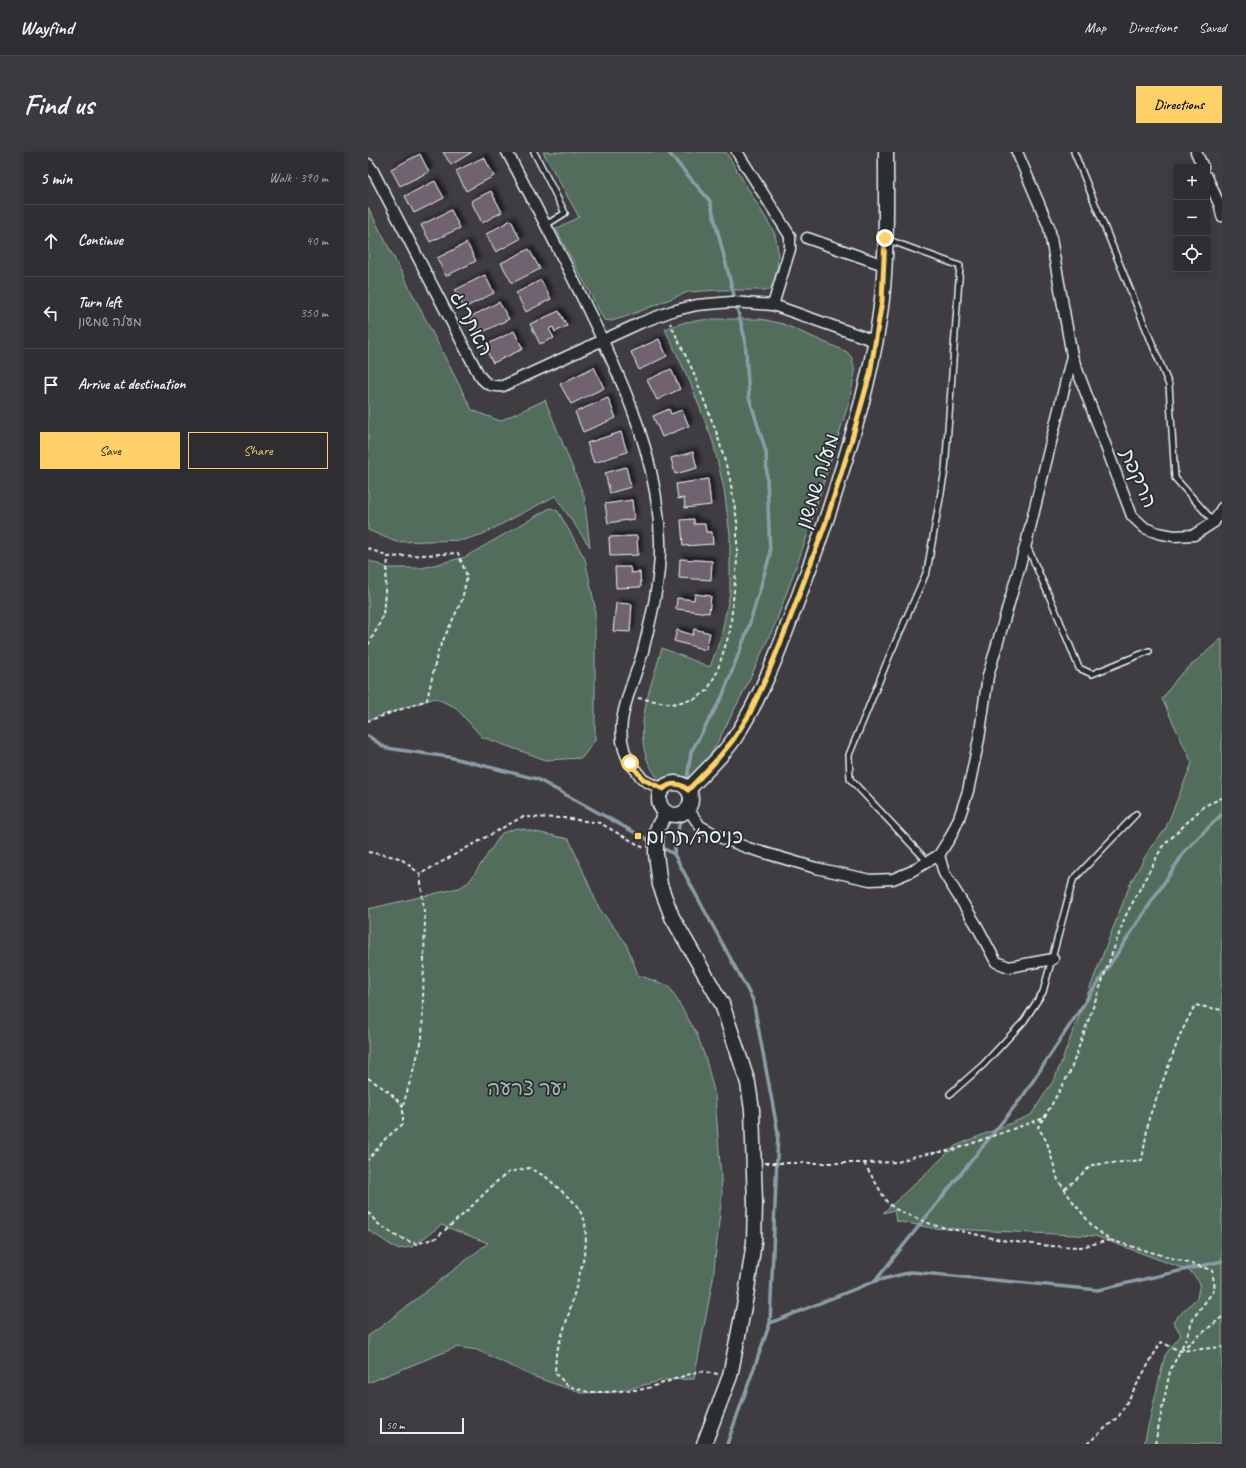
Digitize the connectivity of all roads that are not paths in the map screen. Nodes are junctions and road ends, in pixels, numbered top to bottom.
1 (507, 152) edge
2 (534, 152) edge
3 (737, 152) edge
4 (886, 152) edge
5 (1017, 152) edge
6 (1074, 152) edge
7 (1196, 152) edge
8 (368, 164) edge
9 (1201, 164) edge
10 (1210, 184) edge
11 (1221, 209) edge
12 (546, 224) junction
13 (807, 238) dead end
14 (885, 238) junction
15 (884, 266) junction
16 (773, 305) junction
17 (603, 340) junction
18 (875, 340) junction
19 (1072, 356) junction
20 (1222, 508) edge
21 (1214, 522) junction
22 (1026, 544) junction
23 (1149, 651) dead end
24 (663, 789) junction
25 (688, 790) junction
26 (688, 809) junction
27 (666, 813) junction
28 (1136, 814) dead end
29 (939, 855) junction
30 (928, 862) junction
31 (1053, 959) junction
32 (950, 1094) dead end
33 (704, 1444) edge

1 - 12 street
2 - 12 lane
3 - 16 street
4 - 14 main road, מעלה שמשון
5 - 19 street
6 - 21 lane
7 - 9 street
8 - 17 street, האתרוג
10 - 11 street
12 - 17 street
13 - 15 street
14 - 15 main road, מעלה שמשון
14 - 30 lane
15 - 18 main road, מעלה שמשון
16 - 17 street
16 - 18 street
17 - 24 street
18 - 25 main road, מעלה שמשון
19 - 21 street, הרקפת
19 - 22 street
20 - 21 street, הרקפת
22 - 23 lane
22 - 29 street
24 - 25 main road
24 - 27 main road
25 - 26 main road
26 - 27 main road
26 - 30 street
27 - 33 main road
28 - 31 lane
29 - 30 street
29 - 31 street
31 - 32 lane

